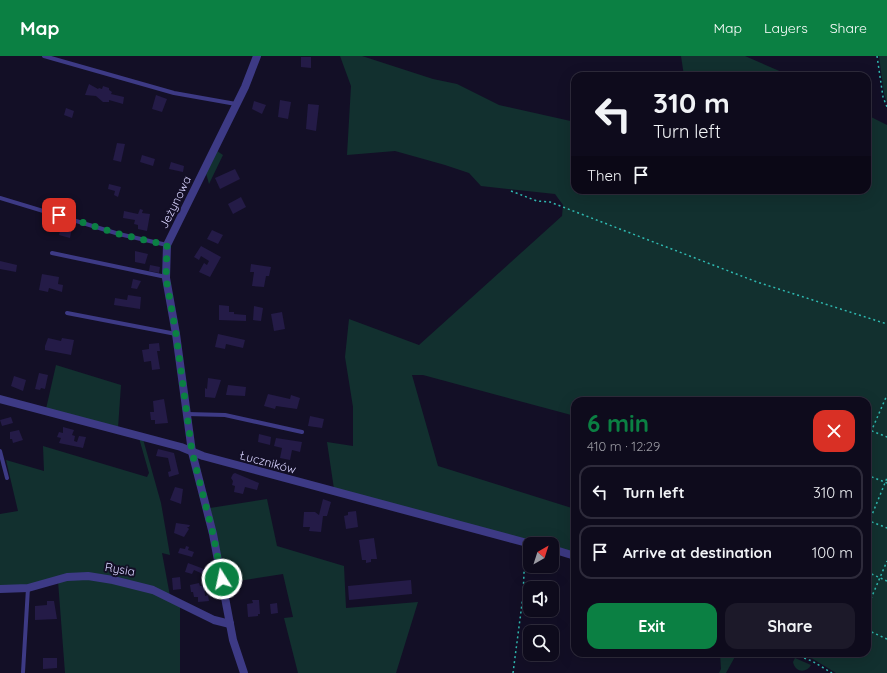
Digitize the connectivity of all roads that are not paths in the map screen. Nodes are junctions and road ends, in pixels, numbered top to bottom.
1 (44, 56) edge
2 (257, 56) edge
3 (236, 104) junction
4 (0, 198) edge
5 (167, 245) junction
6 (52, 253) dead end
7 (166, 278) junction
8 (67, 313) dead end
9 (176, 334) junction
10 (0, 399) edge
11 (186, 414) junction
12 (302, 432) dead end
13 (0, 451) edge
14 (192, 452) junction
15 (7, 478) dead end
16 (523, 542) edge
17 (559, 552) edge
18 (571, 555) edge
19 (28, 588) junction
20 (0, 589) edge
21 (230, 624) junction
22 (23, 672) edge
23 (244, 673) edge

1 - 3 lane
2 - 3 street, Jeżynowa
3 - 5 street, Jeżynowa
4 - 5 lane
5 - 7 street, Jeżynowa
6 - 7 lane
7 - 9 street, Jeżynowa
8 - 9 lane
9 - 11 street, Jeżynowa
10 - 14 street, Łuczników
11 - 12 lane
11 - 14 street, Jeżynowa
13 - 15 lane
14 - 16 street, Łuczników
14 - 21 street, Jeżynowa
17 - 18 street
19 - 20 street, Rysia
19 - 21 street, Rysia
19 - 22 lane
21 - 23 street, Jeżynowa

